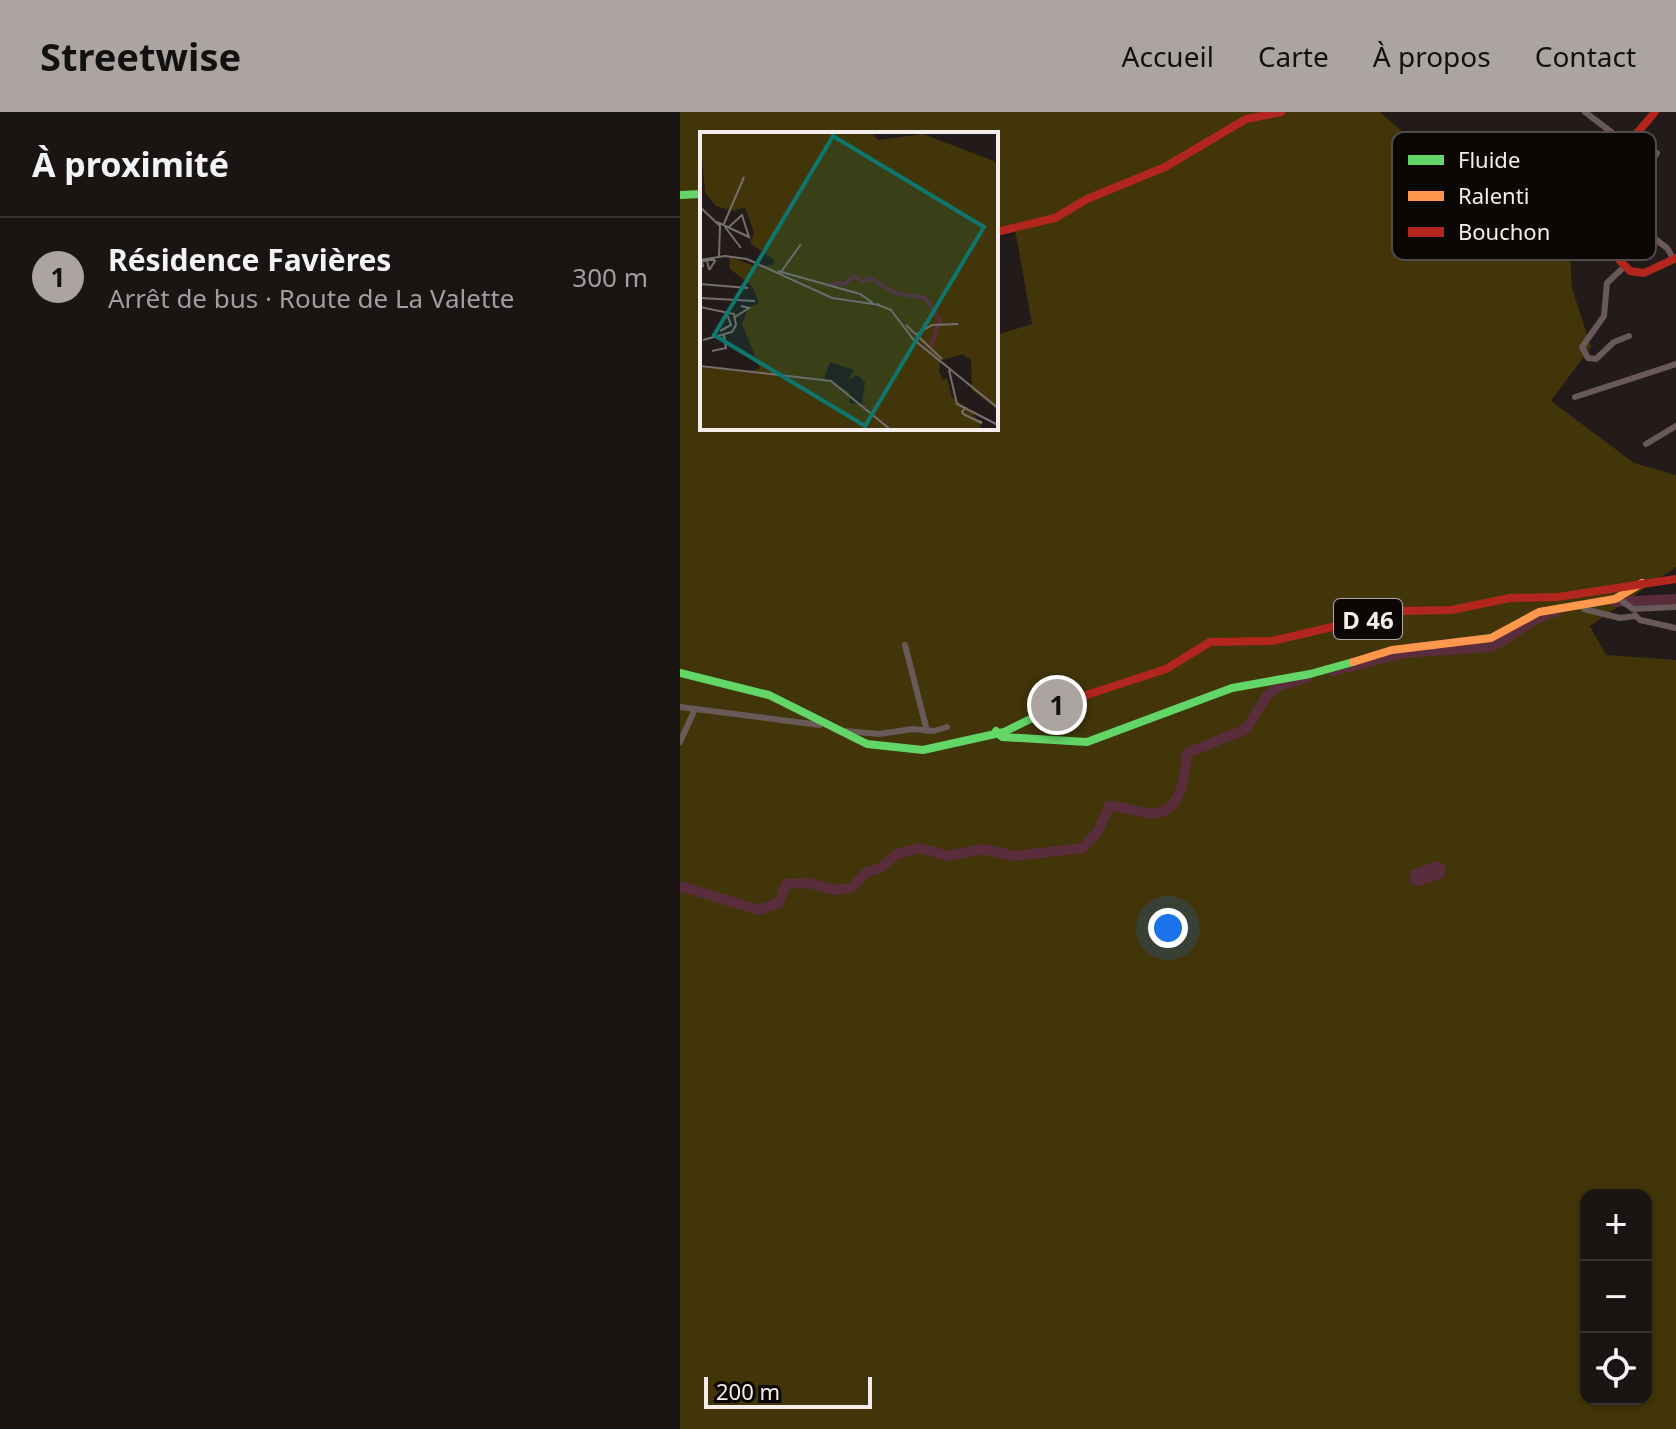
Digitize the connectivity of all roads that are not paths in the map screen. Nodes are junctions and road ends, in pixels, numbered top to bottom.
1 (1281, 112) edge
2 (1585, 112) edge
3 (1655, 112) edge
4 (1611, 132) edge
5 (1638, 132) edge
6 (700, 194) edge
7 (680, 195) edge
8 (998, 232) edge
9 (1656, 240) edge
10 (1674, 258) edge
11 (1621, 260) edge
12 (1625, 266) junction
13 (1629, 336) dead end
14 (1676, 364) edge
15 (1575, 397) dead end
16 (1676, 426) edge
17 (1646, 444) dead end
18 (1676, 579) edge
19 (1642, 582) junction
20 (1622, 600) junction
21 (1584, 607) junction
22 (1676, 607) edge
23 (1634, 612) junction
24 (1676, 628) edge
25 (905, 645) dead end
26 (680, 673) edge
27 (680, 707) edge
28 (695, 709) junction
29 (822, 723) junction
30 (947, 727) dead end
31 (927, 731) junction
32 (996, 732) junction
33 (843, 734) junction
34 (680, 742) edge

1 - 8 street
2 - 4 street
3 - 5 street
6 - 7 street
9 - 10 street
10 - 12 street
11 - 12 street
12 - 13 street
14 - 15 street
16 - 17 street
18 - 19 street, D 46
19 - 20 street
19 - 32 street, D 46
20 - 21 street
20 - 23 street
21 - 23 street
21 - 32 street
22 - 23 street
23 - 24 street
25 - 31 street
26 - 29 street, D 46
27 - 28 street
28 - 29 street
28 - 34 street
29 - 33 street, D 46
30 - 31 street
31 - 33 street
32 - 33 street, D 46

